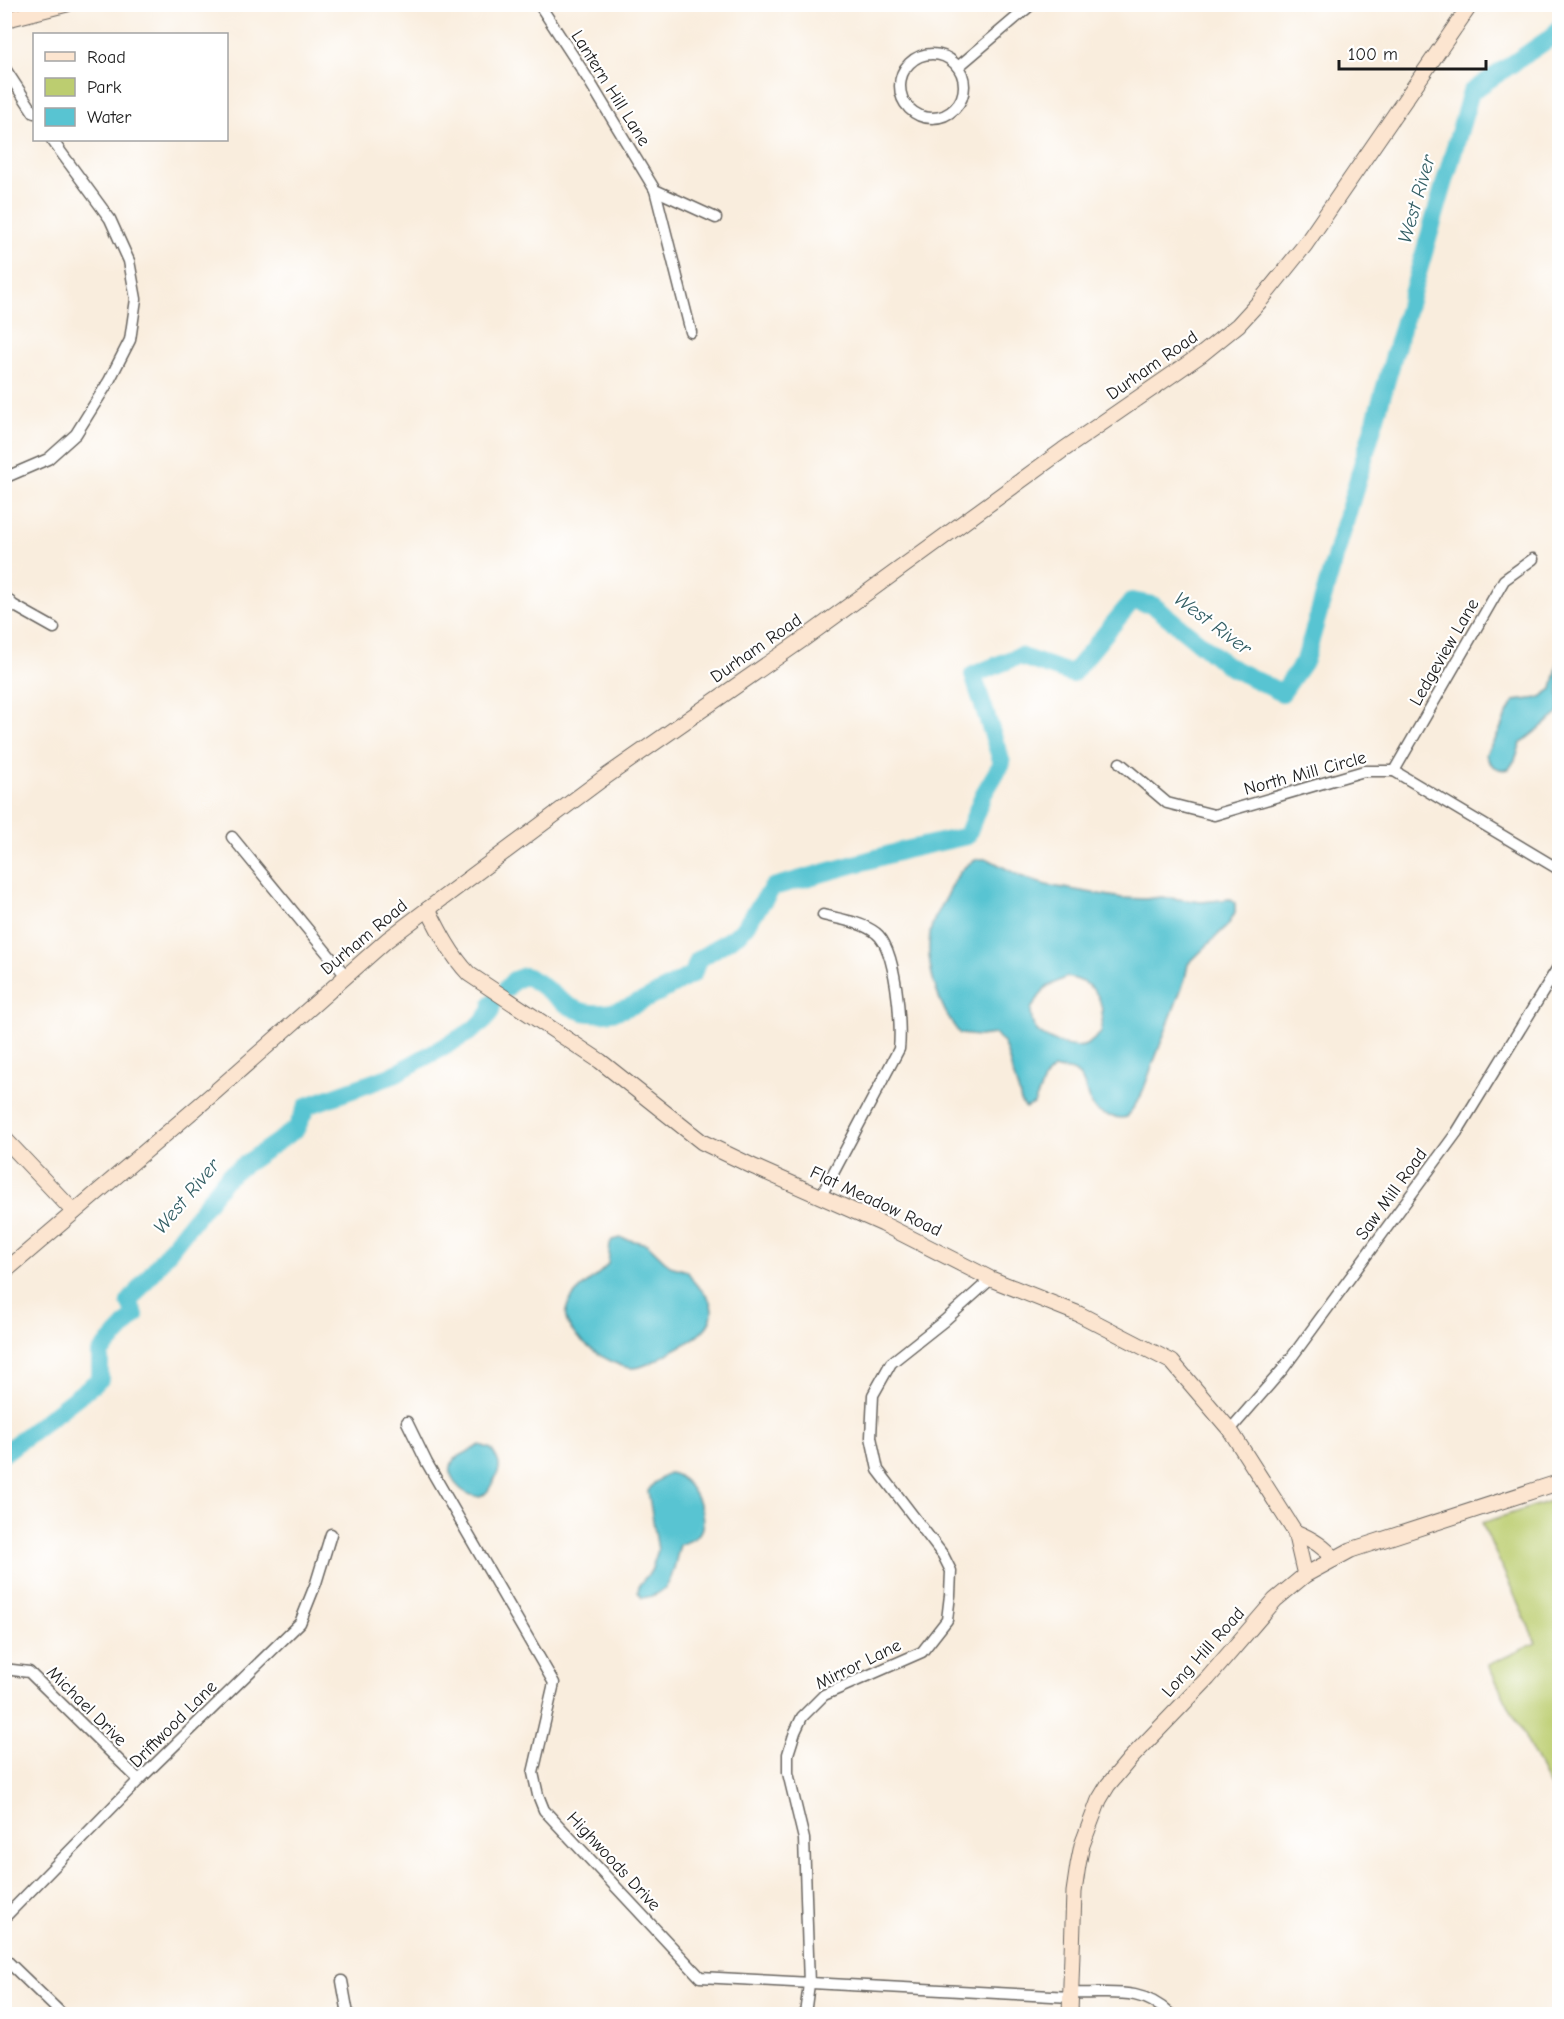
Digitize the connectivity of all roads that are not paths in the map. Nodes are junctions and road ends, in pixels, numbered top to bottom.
1 (67, 4) edge
2 (539, 4) edge
3 (1032, 4) edge
4 (1471, 4) edge
5 (4, 21) edge
6 (4, 67) edge
7 (958, 67) junction
8 (33, 111) edge
9 (53, 141) edge
10 (655, 190) junction
11 (716, 218) dead end
12 (691, 332) dead end
13 (4, 478) edge
14 (1533, 559) dead end
15 (4, 595) edge
16 (54, 628) dead end
17 (1120, 763) dead end
18 (1394, 771) junction
19 (232, 837) dead end
20 (1560, 870) edge
21 (428, 909) junction
22 (823, 915) dead end
23 (1560, 964) edge
24 (346, 976) junction
25 (4, 1138) edge
26 (821, 1196) junction
27 (74, 1212) junction
28 (4, 1272) edge
29 (991, 1279) junction
30 (407, 1422) dead end
31 (1230, 1430) junction
32 (1560, 1482) edge
33 (1295, 1532) junction
34 (331, 1534) dead end
35 (1334, 1559) junction
36 (1305, 1575) junction
37 (4, 1669) edge
38 (139, 1780) junction
39 (4, 1918) edge
40 (4, 1958) edge
41 (342, 1982) dead end
42 (809, 1984) junction
43 (1071, 1995) junction
44 (62, 2014) edge
45 (348, 2014) edge
46 (805, 2014) edge
47 (1070, 2014) edge
48 (1170, 2014) edge

1 - 5 street
2 - 10 street, Lantern Hill Lane
3 - 7 street
4 - 21 street, Durham Road
6 - 8 street
7 - 7 street
9 - 13 street
10 - 11 street
10 - 12 street, Lantern Hill Lane
14 - 18 street, Ledgeview Lane
15 - 16 street
17 - 18 street, North Mill Circle
18 - 20 street, North Mill Circle
19 - 24 street
21 - 24 street, Durham Road
21 - 26 street, Flat Meadow Road
22 - 26 street
23 - 31 street, Saw Mill Road
24 - 27 street, Durham Road
25 - 27 street
26 - 29 street, Flat Meadow Road
27 - 28 street, Durham Road
29 - 31 street, Flat Meadow Road
29 - 42 street, Mirror Lane
30 - 42 street, Highwoods Drive
31 - 33 street, Flat Meadow Road
32 - 35 street, Long Hill Road
33 - 35 street, Flat Meadow Road
33 - 36 street, Flat Meadow Road
34 - 38 street, Driftwood Lane
35 - 36 street, Long Hill Road
36 - 43 street, Long Hill Road
37 - 38 street, Michael Drive
38 - 39 street, Driftwood Lane
40 - 44 street
41 - 45 street
42 - 43 street, Highwoods Drive
42 - 46 street, Mirror Lane
43 - 47 street, Long Hill Road
43 - 48 street, Highwoods Drive

